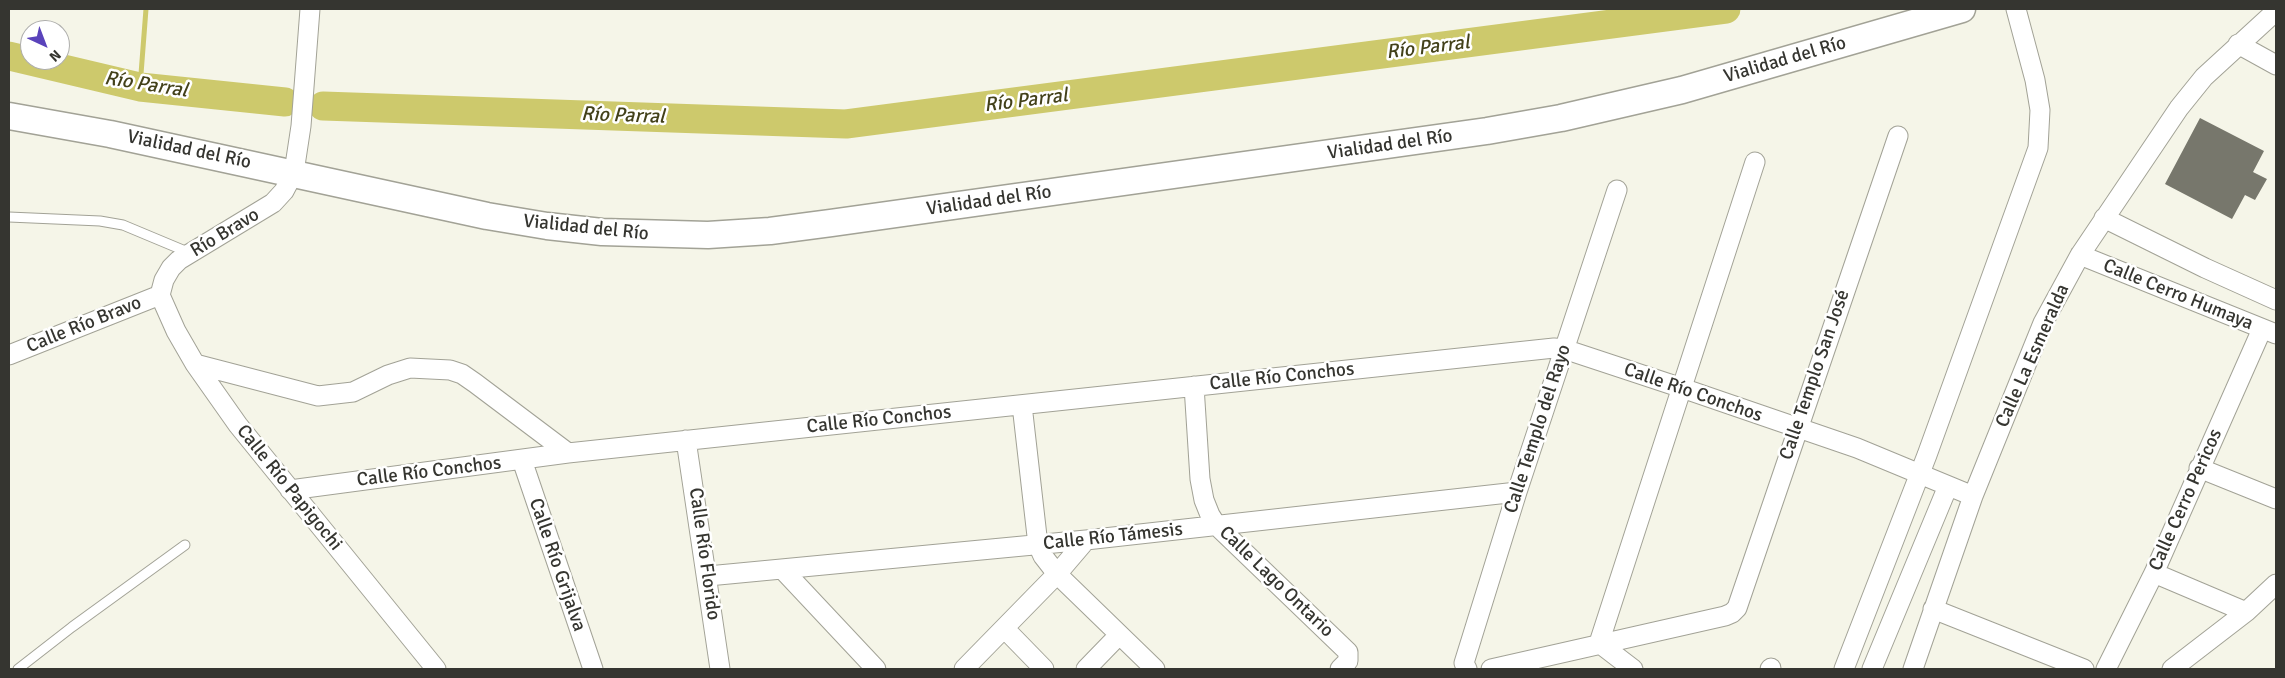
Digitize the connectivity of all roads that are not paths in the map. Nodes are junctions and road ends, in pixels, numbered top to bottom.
1 (310, 9) edge
2 (1962, 9) edge
3 (2016, 9) edge
4 (2276, 11) edge
5 (2238, 44) junction
6 (2276, 65) edge
7 (9, 116) edge
8 (1898, 136) dead end
9 (1755, 162) dead end
10 (294, 172) junction
11 (1617, 190) dead end
12 (9, 216) edge
13 (2104, 218) junction
14 (190, 253) junction
15 (2080, 255) junction
16 (160, 295) junction
17 (2276, 300) edge
18 (2269, 331) edge
19 (1564, 349) junction
20 (9, 355) edge
21 (195, 364) junction
22 (1194, 386) junction
23 (1682, 388) junction
24 (1022, 405) junction
25 (1797, 429) junction
26 (686, 440) junction
27 (568, 453) junction
28 (522, 460) junction
29 (2199, 468) junction
30 (1920, 474) junction
31 (1948, 486) junction
32 (290, 490) junction
33 (1518, 492) junction
34 (1973, 496) junction
35 (2276, 499) edge
36 (1217, 526) junction
37 (1086, 540) junction
38 (185, 545) dead end
39 (1038, 545) junction
40 (784, 571) junction
41 (2154, 573) junction
42 (1057, 574) junction
43 (708, 576) junction
44 (2276, 584) edge
45 (1933, 609) junction
46 (2246, 612) junction
47 (1005, 629) junction
48 (1119, 634) junction
49 (1599, 643) junction
50 (2042, 662) edge
51 (1345, 663) edge
52 (1517, 666) edge
53 (18, 669) edge
54 (436, 669) edge
55 (593, 669) edge
56 (720, 669) edge
57 (876, 669) edge
58 (964, 669) edge
59 (1044, 669) edge
60 (1086, 669) edge
61 (1155, 669) edge
62 (1467, 669) edge
63 (1491, 669) edge
64 (1633, 669) edge
65 (1844, 669) edge
66 (1872, 669) edge
67 (1913, 669) edge
68 (2084, 669) edge
69 (2106, 669) edge
70 (2172, 669) edge

1 - 10 street
2 - 10 main road, Vialidad del Río
3 - 30 street
4 - 5 street, Calle La Esmeralda
5 - 6 street
5 - 13 street, Calle La Esmeralda
7 - 10 main road, Vialidad del Río
8 - 25 street, Calle Templo San José
9 - 23 street
10 - 14 street, Río Bravo
11 - 19 street, Calle Templo del Rayo
12 - 14 lane
13 - 15 street, Calle La Esmeralda
13 - 17 street, Calle Cerro Humaya
14 - 16 street, Río Bravo
15 - 18 street, Calle Cerro Humaya
15 - 34 street, Calle La Esmeralda
16 - 20 street, Calle Río Bravo
16 - 21 street, Calle Río Papigochi
18 - 29 street, Calle Cerro Pericos
19 - 22 street, Calle Río Conchos
19 - 23 street, Calle Río Conchos
19 - 33 street, Calle Templo del Rayo
21 - 27 street
21 - 32 street, Calle Río Papigochi
22 - 24 street, Calle Río Conchos
22 - 36 street, Calle Lago Ontario
23 - 25 street, Calle Río Conchos
23 - 49 street
24 - 26 street, Calle Río Conchos
24 - 39 street
25 - 30 street, Calle Río Conchos
25 - 49 street, Calle Templo San José
26 - 27 street, Calle Río Conchos
26 - 43 street, Calle Río Florido
27 - 28 street, Calle Río Conchos
28 - 32 street, Calle Río Conchos
28 - 55 street, Calle Río Grijalva
29 - 35 street
29 - 41 street, Calle Cerro Pericos
30 - 31 street, Calle Río Conchos
30 - 65 street
31 - 34 street, Calle Río Conchos
31 - 66 street
32 - 54 street, Calle Río Papigochi
33 - 36 street, Calle Río Támesis
33 - 62 street, Calle Templo del Rayo
34 - 45 street, Calle La Esmeralda
36 - 37 street, Calle Río Támesis
36 - 51 street, Calle Lago Ontario
37 - 39 street, Calle Río Támesis
37 - 42 street
38 - 53 lane
39 - 40 street, Calle Río Támesis
39 - 42 street
40 - 43 street, Calle Río Támesis
40 - 57 street
41 - 46 street
41 - 69 street, Calle Cerro Pericos
42 - 47 street
42 - 48 street
43 - 56 street, Calle Río Florido
44 - 46 street
45 - 50 street
45 - 67 street, Calle La Esmeralda
46 - 70 street
47 - 58 street
47 - 59 street
48 - 60 street
48 - 61 street
49 - 52 street
49 - 64 street
50 - 68 street
52 - 63 street

